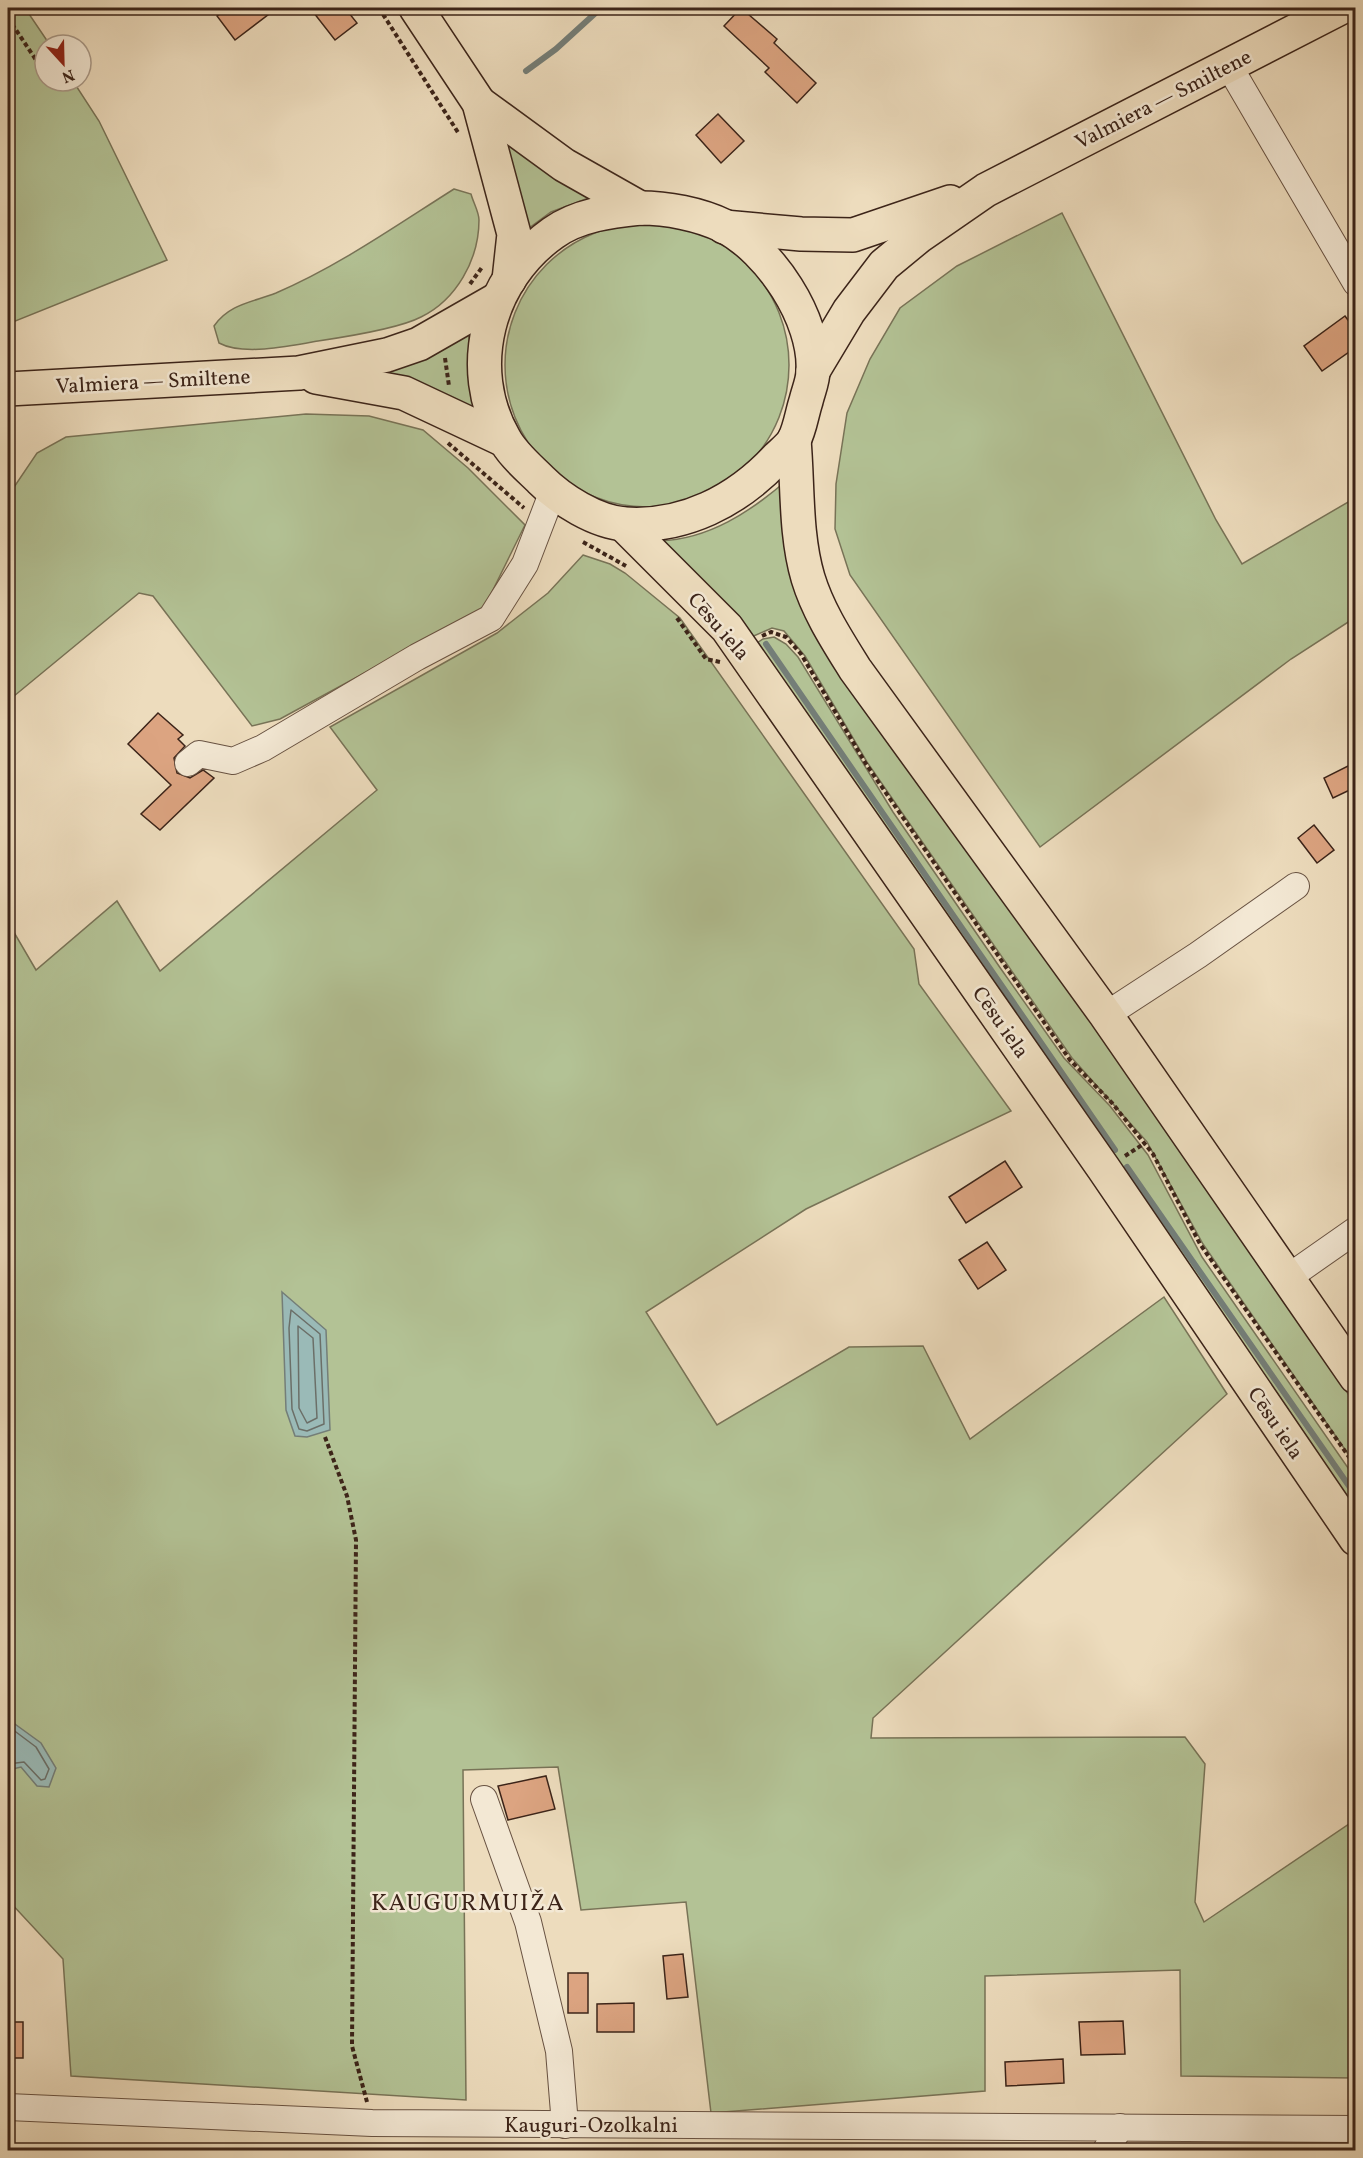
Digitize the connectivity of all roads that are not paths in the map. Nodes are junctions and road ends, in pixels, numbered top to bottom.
1 (416, 8) edge
2 (1340, 8) edge
3 (1229, 66) junction
4 (479, 103) junction
5 (986, 190) junction
6 (640, 208) junction
7 (724, 227) junction
8 (490, 281) junction
9 (1356, 283) edge
10 (813, 371) junction
11 (299, 373) junction
12 (8, 389) edge
13 (504, 440) junction
14 (794, 440) junction
15 (542, 502) junction
16 (623, 524) junction
17 (188, 763) dead end
18 (1296, 886) dead end
19 (1106, 1015) junction
20 (1356, 1230) edge
21 (1286, 1279) junction
22 (1356, 1377) edge
23 (1356, 1539) edge
24 (484, 1799) dead end
25 (8, 2107) edge
26 (565, 2125) junction
27 (1120, 2127) junction
28 (1356, 2129) edge
29 (1106, 2151) edge

1 - 4 main road
2 - 3 main road, Valmiera — Smiltene
3 - 5 main road, Valmiera — Smiltene
3 - 9 street
4 - 6 main road
4 - 8 main road
5 - 7 main road, Valmiera — Smiltene
5 - 10 main road, Valmiera — Smiltene
6 - 7 main road
6 - 8 main road
7 - 10 main road
8 - 11 main road, Valmiera — Smiltene
8 - 13 main road
10 - 14 main road
11 - 12 main road, Valmiera — Smiltene
11 - 13 main road, Valmiera — Smiltene
13 - 15 main road
14 - 16 main road
14 - 19 main road
15 - 16 main road
15 - 17 street
16 - 23 main road, Cēsu iela
18 - 19 street
19 - 21 main road
20 - 21 street
21 - 22 main road
24 - 26 street
25 - 26 street, Kauguri-Ozolkalni
26 - 27 street, Kauguri-Ozolkalni
27 - 28 street, Kauguri-Ozolkalni
27 - 29 street

